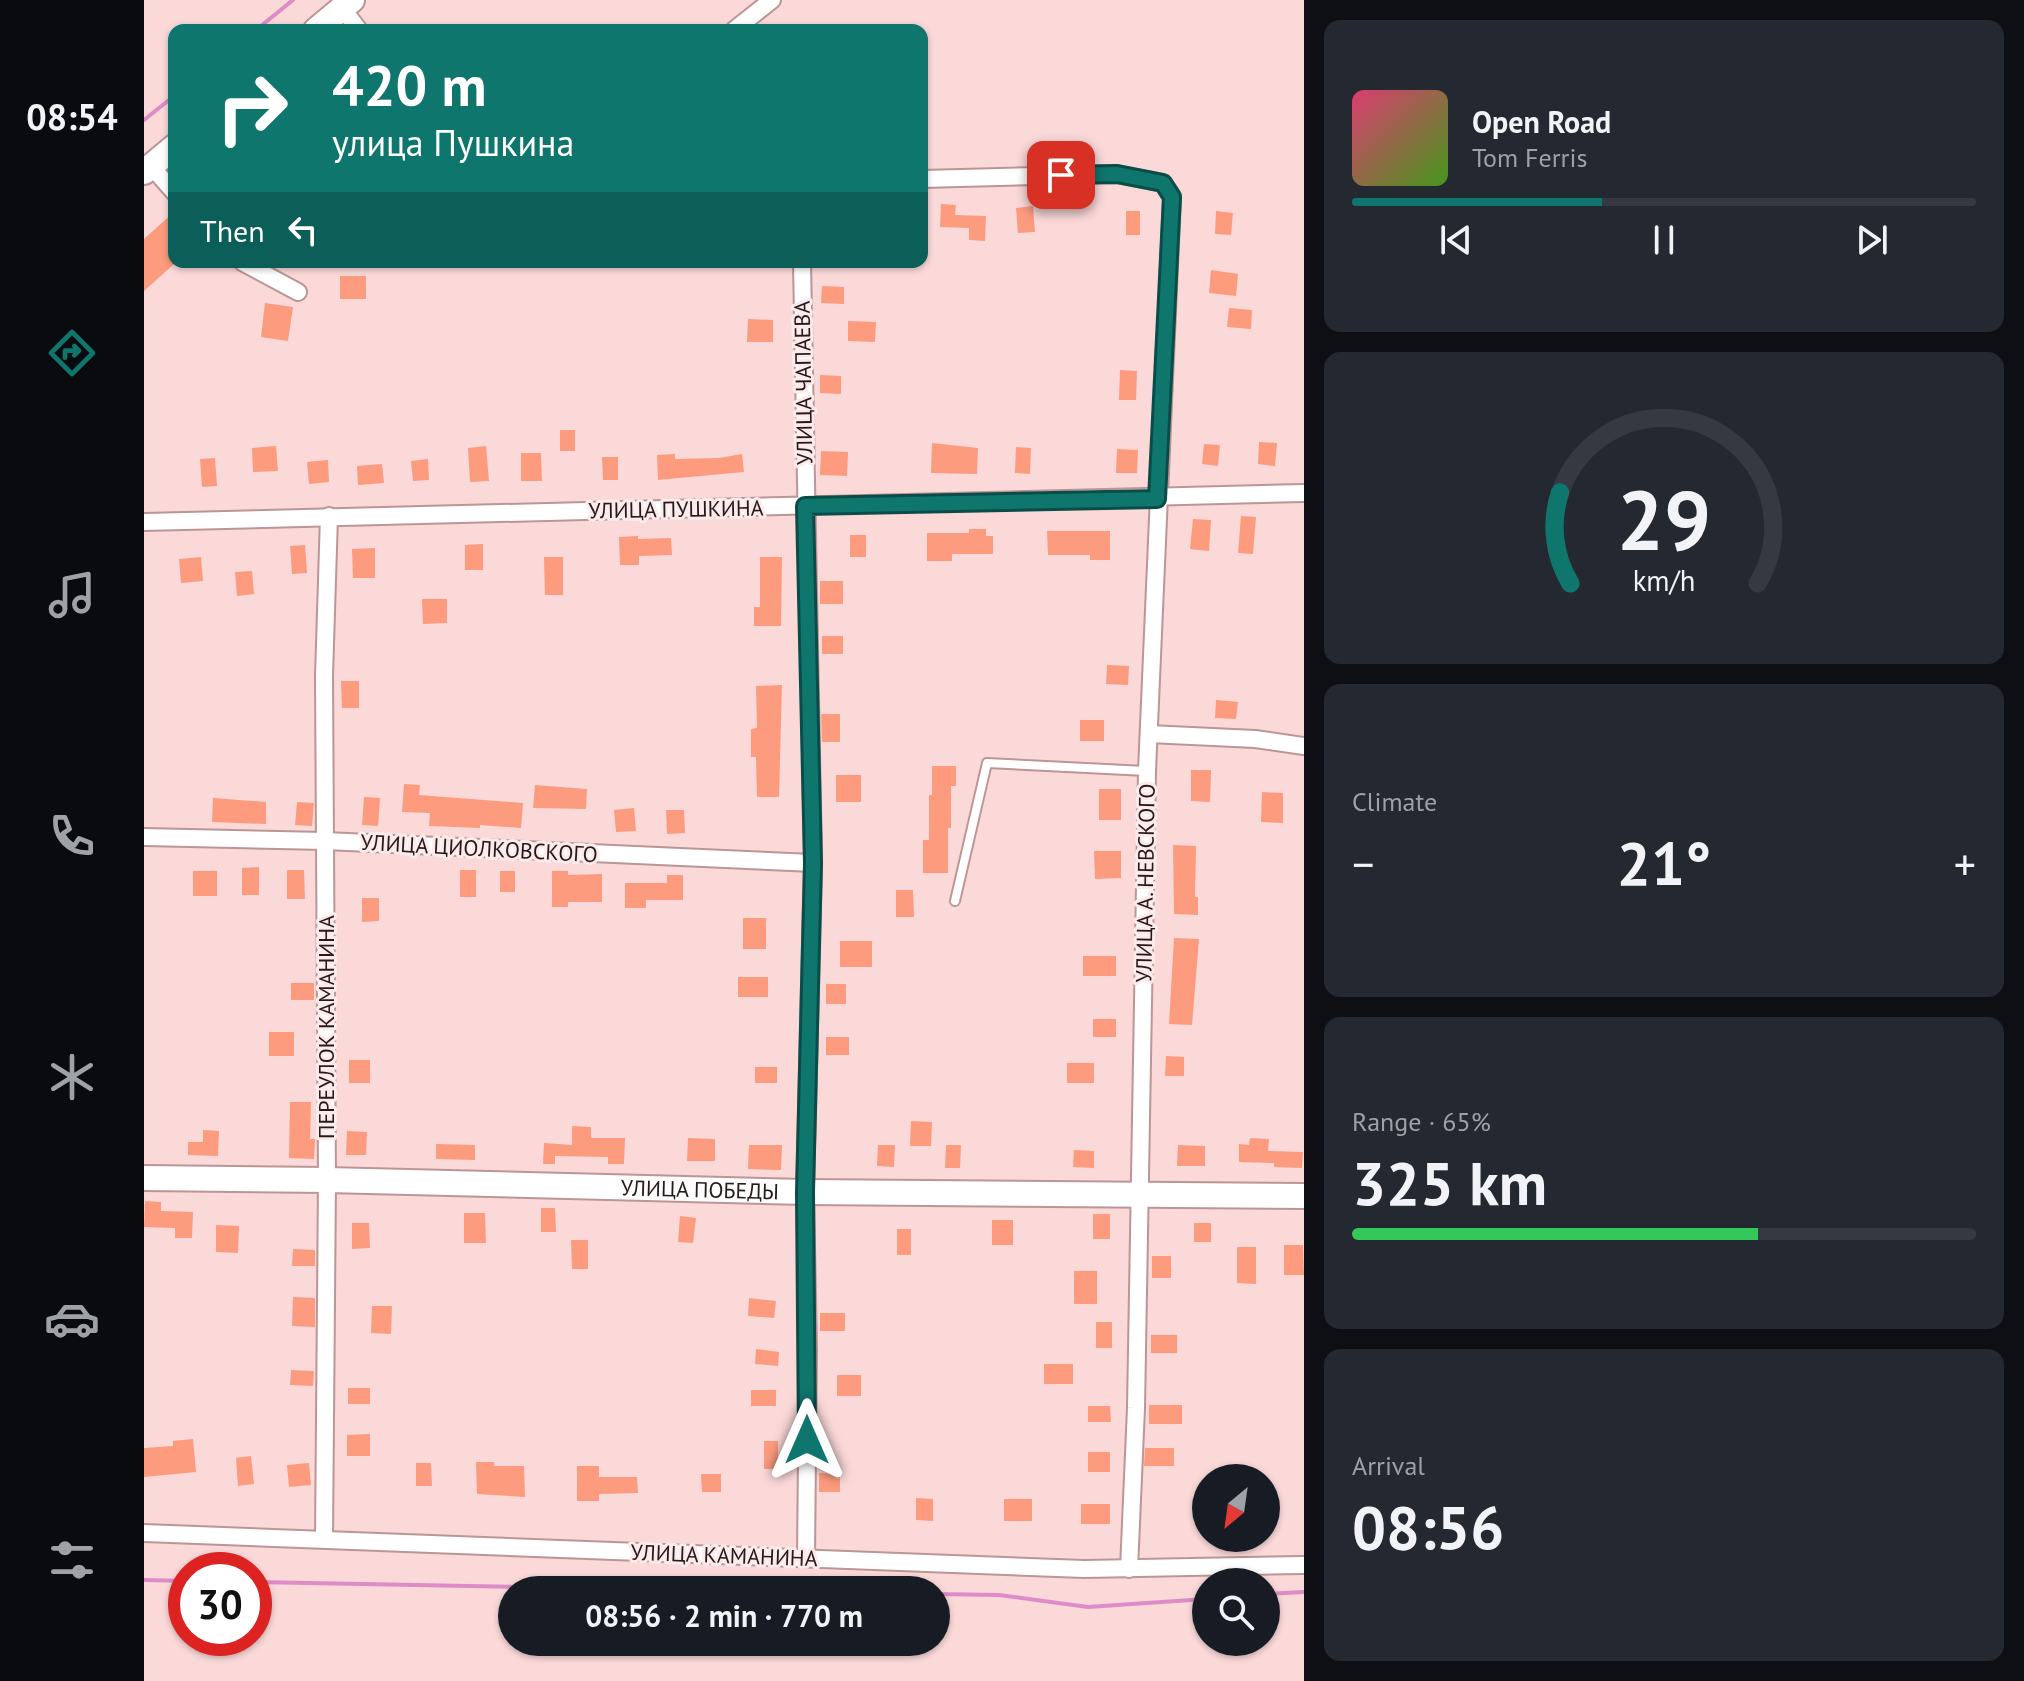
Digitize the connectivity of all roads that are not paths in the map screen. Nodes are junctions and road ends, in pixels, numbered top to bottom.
1 (772, 0) edge
2 (347, 4) edge
3 (323, 24) edge
4 (356, 24) edge
5 (742, 24) edge
6 (168, 152) edge
7 (148, 169) edge
8 (928, 179) edge
9 (168, 187) edge
10 (253, 268) edge
11 (802, 268) edge
12 (298, 292) dead end
13 (1304, 493) edge
14 (1157, 499) junction
15 (805, 506) junction
16 (329, 516) junction
17 (144, 522) edge
18 (1149, 734) junction
19 (1304, 746) edge
20 (1147, 771) junction
21 (144, 837) edge
22 (325, 841) junction
23 (813, 863) junction
24 (955, 901) dead end
25 (144, 1178) edge
26 (327, 1180) junction
27 (805, 1192) junction
28 (1140, 1196) junction
29 (1304, 1196) edge
30 (144, 1533) edge
31 (324, 1539) junction
32 (806, 1559) junction
33 (1304, 1565) edge
34 (1129, 1569) junction

1 - 5 street
2 - 3 street
2 - 4 street
6 - 7 street
7 - 9 street
8 - 14 street, УЛИЦА А. НЕВСКОГО
10 - 12 street
11 - 15 street, УЛИЦА ЧАПАЕВА
13 - 14 street, УЛИЦА ПУШКИНА
14 - 15 street, УЛИЦА ПУШКИНА
14 - 18 street, УЛИЦА А. НЕВСКОГО
15 - 16 street, УЛИЦА ПУШКИНА
15 - 23 street, УЛИЦА ЧАПАЕВА
16 - 17 street, УЛИЦА ПУШКИНА
16 - 22 street, ПЕРЕУЛОК КАМАНИНА
18 - 19 street
18 - 20 street, УЛИЦА А. НЕВСКОГО
20 - 24 lane
20 - 28 street, УЛИЦА А. НЕВСКОГО
21 - 22 street, УЛИЦА ЦИОЛКОВСКОГО
22 - 23 street, УЛИЦА ЦИОЛКОВСКОГО
22 - 26 street, ПЕРЕУЛОК КАМАНИНА
23 - 27 street, УЛИЦА ЧАПАЕВА
25 - 26 street, УЛИЦА ПОБЕДЫ
26 - 27 street, УЛИЦА ПОБЕДЫ
26 - 31 street, ПЕРЕУЛОК КАМАНИНА
27 - 28 street, УЛИЦА ПОБЕДЫ
27 - 32 street, УЛИЦА ЧАПАЕВА
28 - 29 street, УЛИЦА ПОБЕДЫ
28 - 34 street, УЛИЦА А. НЕВСКОГО
30 - 31 street, УЛИЦА КАМАНИНА
31 - 32 street, УЛИЦА КАМАНИНА
32 - 34 street, УЛИЦА КАМАНИНА
33 - 34 street, УЛИЦА КАМАНИНА

